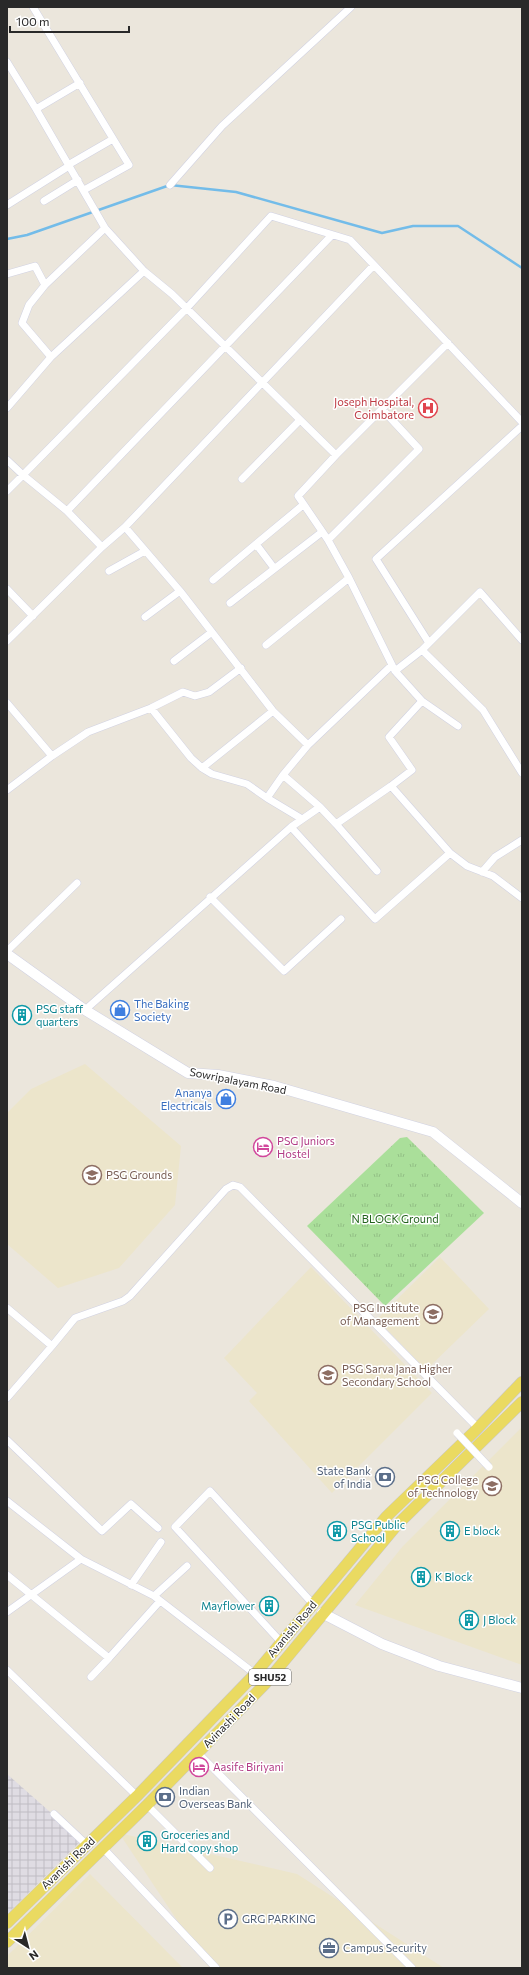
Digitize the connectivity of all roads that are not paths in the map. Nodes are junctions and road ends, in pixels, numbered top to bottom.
1 (33, 7) edge
2 (351, 7) edge
3 (7, 62) edge
4 (80, 83) junction
5 (36, 109) junction
6 (113, 139) junction
7 (69, 166) junction
8 (78, 180) junction
9 (170, 185) dead end
10 (84, 190) junction
11 (44, 201) dead end
12 (7, 205) edge
13 (105, 228) junction
14 (332, 235) junction
15 (374, 265) junction
16 (144, 270) junction
17 (7, 274) edge
18 (45, 285) junction
19 (186, 309) junction
20 (448, 343) junction
21 (226, 347) junction
22 (51, 357) junction
23 (262, 382) junction
24 (7, 408) edge
25 (382, 409) junction
26 (300, 420) junction
27 (522, 422) edge
28 (522, 426) edge
29 (336, 455) junction
30 (7, 460) edge
31 (23, 475) junction
32 (242, 478) dead end
33 (7, 492) edge
34 (304, 505) junction
35 (67, 511) junction
36 (125, 527) junction
37 (322, 532) junction
38 (328, 540) junction
39 (256, 544) junction
40 (102, 547) junction
41 (146, 551) junction
42 (274, 568) junction
43 (109, 571) dead end
44 (349, 578) junction
45 (213, 580) dead end
46 (7, 589) edge
47 (180, 591) junction
48 (230, 603) dead end
49 (33, 616) junction
50 (145, 617) dead end
51 (212, 632) junction
52 (522, 640) edge
53 (7, 641) edge
54 (266, 645) dead end
55 (426, 646) junction
56 (174, 661) dead end
57 (241, 668) junction
58 (394, 668) junction
59 (422, 700) junction
60 (7, 703) edge
61 (151, 708) junction
62 (274, 711) junction
63 (458, 726) dead end
64 (308, 746) junction
65 (52, 756) junction
66 (202, 768) junction
67 (522, 773) edge
68 (283, 775) junction
69 (392, 786) junction
70 (7, 790) edge
71 (267, 798) junction
72 (320, 807) junction
73 (302, 818) junction
74 (336, 824) junction
75 (291, 827) junction
76 (522, 840) edge
77 (450, 853) junction
78 (377, 871) dead end
79 (482, 872) junction
80 (77, 883) dead end
81 (210, 897) junction
82 (522, 898) edge
83 (341, 919) dead end
84 (8, 956) edge
85 (85, 1010) junction
86 (522, 1203) edge
87 (7, 1308) edge
88 (52, 1346) junction
89 (522, 1382) edge
90 (7, 1398) edge
91 (522, 1402) edge
92 (478, 1428) junction
93 (457, 1433) dead end
94 (7, 1440) edge
95 (489, 1467) dead end
96 (7, 1501) edge
97 (158, 1528) dead end
98 (161, 1542) dead end
99 (81, 1559) junction
100 (187, 1566) dead end
101 (7, 1575) edge
102 (131, 1585) junction
103 (31, 1596) junction
104 (154, 1596) junction
105 (160, 1602) junction
106 (313, 1604) junction
107 (7, 1612) edge
108 (322, 1613) junction
109 (281, 1642) junction
110 (108, 1658) junction
111 (7, 1670) edge
112 (254, 1674) junction
113 (91, 1677) dead end
114 (522, 1688) edge
115 (198, 1752) junction
116 (137, 1796) junction
117 (147, 1805) junction
118 (54, 1814) dead end
119 (87, 1845) junction
120 (103, 1848) junction
121 (210, 1868) dead end
122 (7, 1923) edge
123 (7, 1942) edge
124 (216, 1968) edge
125 (412, 1968) edge

1 - 4 street
2 - 9 street
3 - 5 street
4 - 5 street
4 - 6 street
5 - 7 street
6 - 7 street
6 - 10 street
7 - 8 street
7 - 12 street
8 - 10 street
8 - 11 street
10 - 13 street
13 - 16 street
13 - 18 street
14 - 15 street
14 - 19 street
14 - 21 street
15 - 20 street
15 - 23 street
16 - 19 street
16 - 22 street
17 - 18 street
18 - 22 street
19 - 21 street
19 - 31 street
20 - 25 street
20 - 27 street
21 - 23 street
21 - 35 street
22 - 24 street
23 - 26 street
23 - 36 street
25 - 29 street
25 - 38 street
26 - 29 street
26 - 32 street
28 - 55 street
29 - 34 street
30 - 31 street
31 - 33 street
31 - 35 street
34 - 37 street
34 - 39 street
35 - 40 street
36 - 40 street
36 - 41 street
37 - 38 street
37 - 42 street
38 - 44 street
39 - 42 street
39 - 45 street
40 - 49 street
41 - 43 street
41 - 47 street
42 - 48 street
44 - 54 street
44 - 58 street
46 - 49 street
47 - 50 street
47 - 51 street
49 - 53 street
51 - 56 street
51 - 57 street
52 - 55 street
55 - 58 street
55 - 67 street
57 - 61 street
57 - 62 street
58 - 59 street
58 - 64 street
59 - 63 street
59 - 69 street
60 - 65 street
61 - 65 street
61 - 66 street
62 - 64 street
62 - 66 street
64 - 68 street
65 - 70 street
66 - 71 street
68 - 71 street
68 - 72 street
69 - 74 street
69 - 77 street
71 - 73 street
72 - 73 street
72 - 74 street
73 - 75 street
74 - 78 street
75 - 77 street
75 - 81 street
76 - 79 street
77 - 79 street
79 - 82 street
80 - 84 street
81 - 83 street
81 - 85 street
84 - 85 street, Sowripalayam Road
85 - 86 street, Sowripalayam Road
87 - 88 street
88 - 90 street
88 - 92 street
89 - 92 main road, Avanishi Road / SHU52
91 - 108 main road, Avinashi Road / SHU52
92 - 106 main road, Avanishi Road / SHU52
93 - 95 street, bridge
94 - 97 street
96 - 99 street
98 - 102 street
99 - 102 street
99 - 103 street
100 - 104 street
101 - 103 street
102 - 104 street
103 - 107 street
103 - 110 street
104 - 105 street
105 - 110 street
105 - 112 street
106 - 109 main road, Avanishi Road / SHU52
106 - 109 street
108 - 114 street
108 - 115 main road, Avinashi Road / SHU52
109 - 112 main road, Avanishi Road / SHU52
110 - 113 street
111 - 116 street
112 - 116 main road, Avanishi Road / SHU52
115 - 117 main road, Avinashi Road / SHU52
115 - 125 street
116 - 119 main road, Avanishi Road / SHU52
117 - 120 main road, Avinashi Road / SHU52
117 - 121 street
118 - 119 street
119 - 122 main road, Avanishi Road / SHU52
120 - 123 main road, Avinashi Road / SHU52
120 - 124 street

